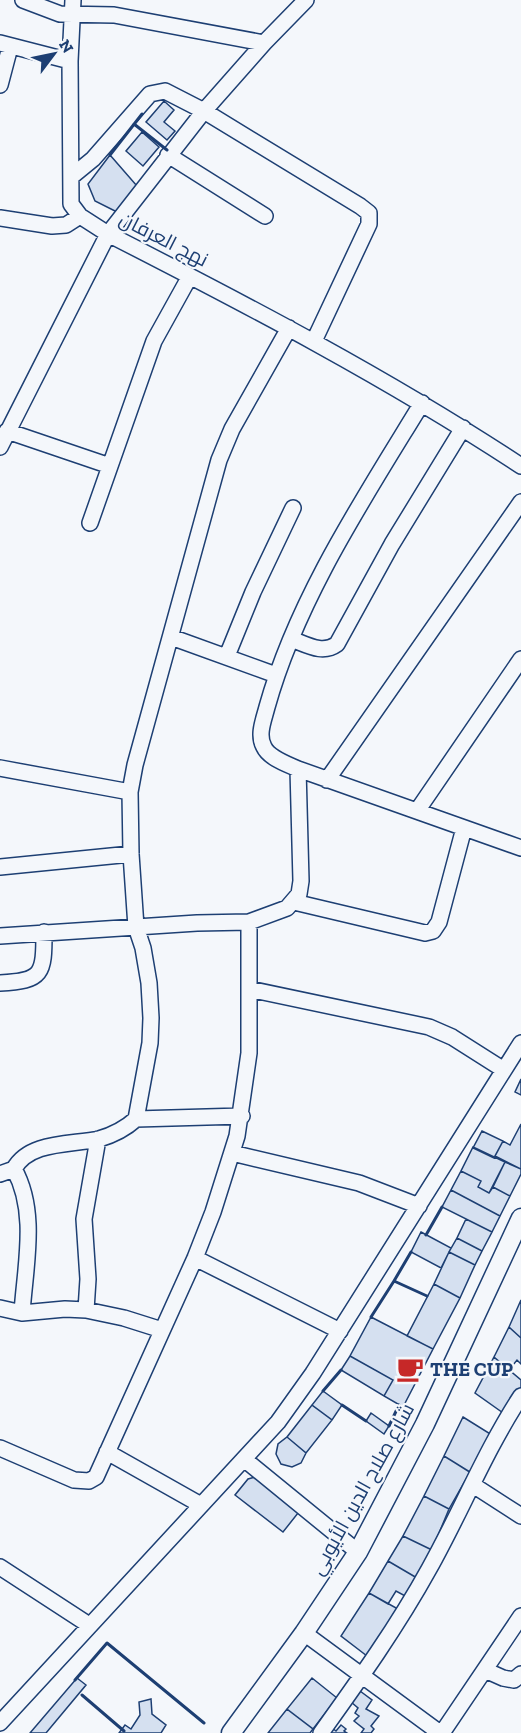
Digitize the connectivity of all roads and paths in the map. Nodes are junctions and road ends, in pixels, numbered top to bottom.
1 (23, 0) edge
2 (306, 0) edge
3 (73, 8) edge
4 (264, 43) junction
5 (5, 45) edge
6 (70, 61) junction
7 (0, 85) edge
8 (204, 111) junction
9 (168, 155) junction
10 (71, 177) junction
11 (80, 216) junction
12 (265, 216) dead end
13 (0, 218) edge
14 (108, 234) junction
15 (190, 276) junction
16 (289, 328) junction
17 (314, 340) junction
18 (422, 403) junction
19 (463, 428) junction
20 (7, 431) junction
21 (0, 447) edge
22 (110, 466) junction
23 (521, 466) edge
24 (521, 502) edge
25 (293, 508) dead end
26 (90, 523) dead end
27 (171, 637) junction
28 (291, 639) junction
29 (227, 656) junction
30 (521, 659) edge
31 (276, 675) junction
32 (0, 768) edge
33 (298, 769) junction
34 (327, 780) junction
35 (130, 792) junction
36 (417, 811) junction
37 (464, 828) junction
38 (521, 848) edge
39 (130, 854) junction
40 (0, 867) edge
41 (294, 902) junction
42 (249, 922) junction
43 (136, 927) junction
44 (44, 932) junction
45 (0, 936) edge
46 (0, 983) edge
47 (249, 989) junction
48 (521, 1043) edge
49 (504, 1070) junction
50 (242, 1116) junction
51 (136, 1119) junction
52 (98, 1139) junction
53 (232, 1153) junction
54 (7, 1172) edge
55 (418, 1206) junction
56 (521, 1218) edge
57 (516, 1240) edge
58 (195, 1258) junction
59 (0, 1308) edge
60 (86, 1310) junction
61 (22, 1313) junction
62 (162, 1330) junction
63 (340, 1330) junction
64 (521, 1396) edge
65 (0, 1448) edge
66 (107, 1452) junction
67 (244, 1459) junction
68 (473, 1485) junction
69 (201, 1506) junction
70 (521, 1516) edge
71 (358, 1552) junction
72 (0, 1567) edge
73 (521, 1616) edge
74 (89, 1625) junction
75 (303, 1634) junction
76 (485, 1670) junction
77 (521, 1674) edge
78 (361, 1677) junction
79 (0, 1723) edge
80 (231, 1733) edge
81 (321, 1733) edge
82 (441, 1733) edge

1 - 3 street
2 - 4 street
3 - 4 street
3 - 6 street
4 - 8 street
5 - 6 street
5 - 7 street
6 - 10 street
8 - 9 street
8 - 10 street
8 - 17 street
9 - 12 street
9 - 14 street
10 - 11 street
11 - 13 street
11 - 14 street, نهج العرفان
14 - 15 street, نهج العرفان
14 - 20 street
15 - 16 street, نهج العرفان
15 - 22 street
16 - 17 street, نهج العرفان
16 - 27 street
17 - 18 street, نهج العرفان
18 - 19 street, نهج العرفان
18 - 28 street
19 - 23 street, نهج العرفان
19 - 28 street
20 - 21 street
20 - 22 street
22 - 26 street
24 - 34 street
25 - 29 street
27 - 29 street
27 - 35 street
28 - 31 street
29 - 31 street
30 - 36 street
31 - 33 street
32 - 35 street
33 - 34 street
33 - 41 street
34 - 36 street
35 - 39 street
36 - 37 street
37 - 38 street
37 - 41 street
39 - 40 street
39 - 43 street
41 - 42 street
42 - 43 street
42 - 47 street
43 - 44 street
43 - 51 street
44 - 45 street
44 - 46 street
47 - 49 street
47 - 50 street
48 - 49 street
49 - 55 street
50 - 51 street
50 - 53 street
51 - 52 street
52 - 54 street
52 - 60 street
53 - 55 street
53 - 58 street
54 - 61 street
55 - 63 street
56 - 57 main road, شارع صلاح الدين الأيوبي
57 - 71 main road, شارع صلاح الدين الأيوبي
58 - 62 street
58 - 63 street
59 - 61 street
60 - 61 street
60 - 62 street
62 - 66 street
63 - 67 street
64 - 68 street
65 - 66 street
66 - 69 street
67 - 69 street
67 - 71 street
68 - 70 street
68 - 78 street
69 - 74 street
71 - 75 main road, شارع صلاح الدين الأيوبي
72 - 74 street
73 - 76 street
74 - 79 street
75 - 78 street
75 - 80 main road, شارع صلاح الدين الأيوبي
76 - 77 street
76 - 82 street
78 - 81 street
78 - 82 street

